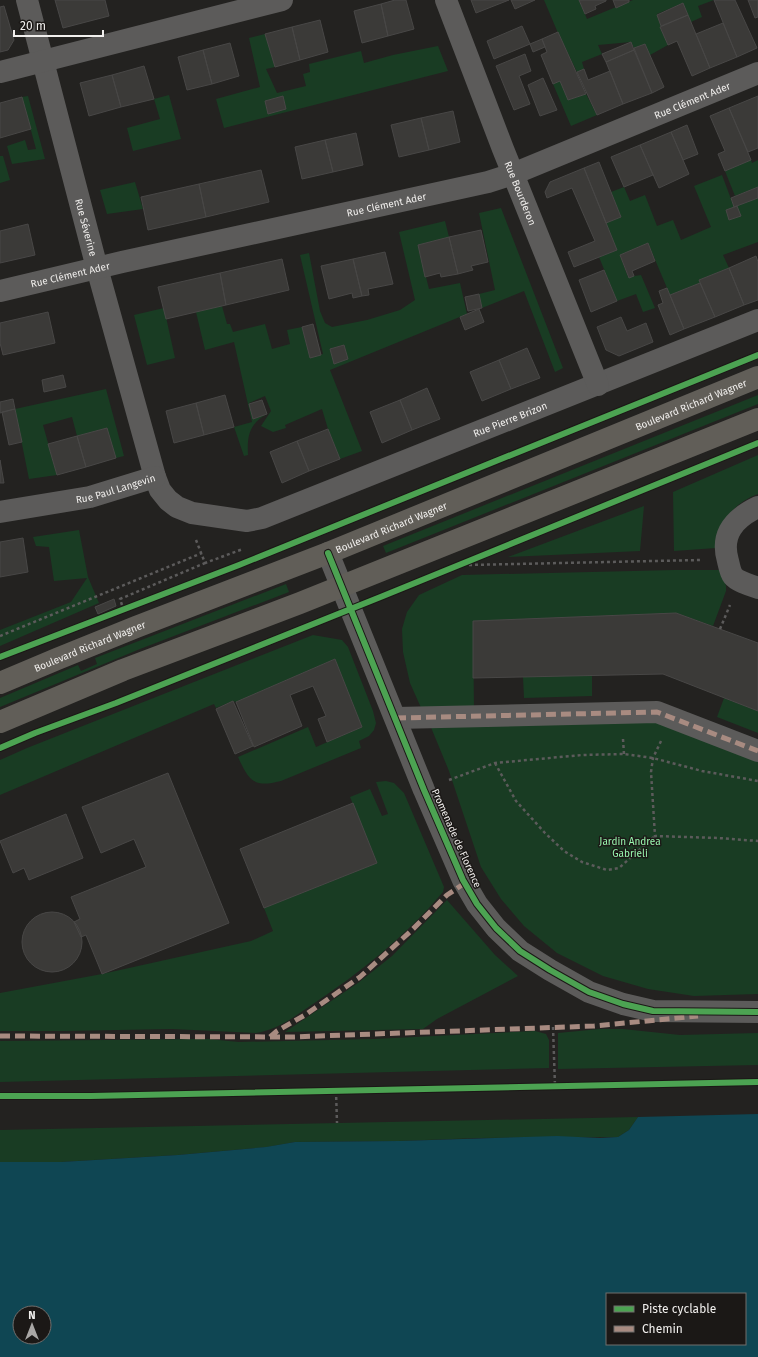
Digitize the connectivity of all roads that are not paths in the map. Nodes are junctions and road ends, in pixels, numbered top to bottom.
1 (27, 0) edge
2 (282, 0) edge
3 (446, 0) edge
4 (43, 60) junction
5 (0, 72) edge
6 (758, 73) edge
7 (513, 174) junction
8 (97, 268) junction
9 (0, 291) edge
10 (758, 320) edge
11 (758, 377) edge
12 (598, 385) junction
13 (758, 419) edge
14 (155, 477) junction
15 (758, 507) edge
16 (0, 512) edge
17 (262, 518) joint
18 (328, 553) junction
19 (341, 586) junction
20 (758, 588) edge
21 (0, 683) edge
22 (396, 718) junction
23 (0, 722) edge
24 (758, 751) edge
25 (758, 1012) edge

1 - 4 street, Rue Séverine
2 - 4 street
3 - 7 street, Rue Bourderon
4 - 5 street
4 - 8 street, Rue Séverine
6 - 7 street, Rue Clément Ader
7 - 8 street, Rue Clément Ader
7 - 12 street, Rue Bourderon
8 - 9 street, Rue Clément Ader
8 - 14 street, Rue Séverine
10 - 12 street, Rue Pierre Brizon
11 - 18 main road, Boulevard Richard Wagner
12 - 17 street, Rue Pierre Brizon
13 - 19 main road
14 - 16 street, Rue Paul Langevin
14 - 17 street, Rue Paul Langevin
15 - 20 street
18 - 19 street, Promenade de Florence
18 - 21 main road, Boulevard Richard Wagner
19 - 22 street, Promenade de Florence
19 - 23 main road
22 - 24 street
22 - 25 street, Promenade de Florence

